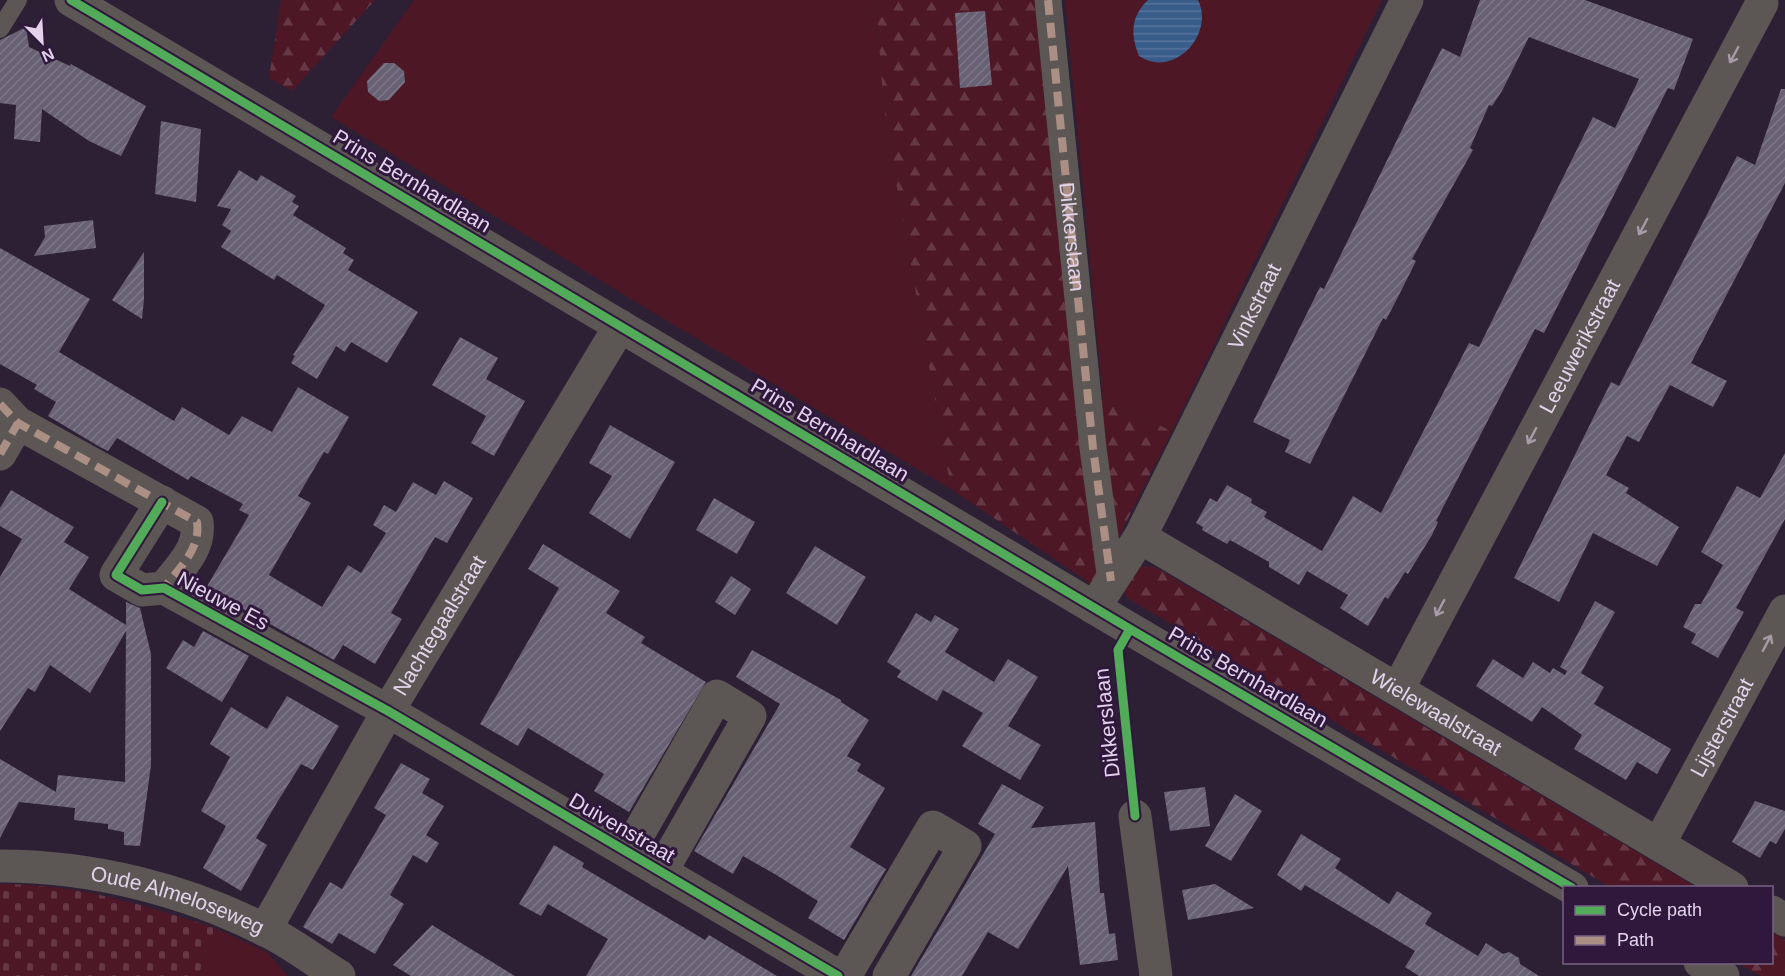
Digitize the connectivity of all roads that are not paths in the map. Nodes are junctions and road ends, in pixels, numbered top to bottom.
1 (18, 0) edge
2 (71, 0) edge
3 (1048, 0) edge
4 (1407, 0) edge
5 (1767, 5) edge
6 (0, 29) edge
7 (620, 326) junction
8 (9, 413) edge
9 (0, 454) edge
10 (162, 502) junction
11 (1140, 537) junction
12 (164, 588) junction
13 (1102, 594) junction
14 (1785, 611) edge
15 (1398, 689) junction
16 (388, 711) junction
17 (1135, 816) dead end
18 (1660, 842) junction
19 (628, 852) junction
20 (0, 866) edge
21 (661, 872) junction
22 (1569, 886) edge
23 (1729, 886) edge
24 (265, 930) junction
25 (1702, 964) edge
26 (323, 972) edge
27 (838, 976) edge
28 (845, 976) edge
29 (889, 976) edge
30 (1156, 976) edge
31 (1723, 976) edge

1 - 6 lane
2 - 7 street, Prins Bernhardlaan
3 - 13 street, Dikkerslaan
4 - 11 street, Vinkstraat
5 -> 15 street, Leeuwerikstraat
7 - 13 street, Prins Bernhardlaan
7 - 16 street, Nachtegaalstraat
8 - 9 street, Nieuwe Es
8 - 10 street, Nieuwe Es
10 - 12 street, Nieuwe Es
10 - 12 street, Nieuwe Es
11 - 13 street, Vinkstraat
11 - 15 street, Wielewaalstraat
12 - 16 street, Nieuwe Es
13 - 22 street, Prins Bernhardlaan
18 -> 14 street, Lijsterstraat
15 - 18 street, Wielewaalstraat
16 - 19 street, Duivenstraat
16 - 24 street, Nachtegaalstraat
17 - 30 street
18 - 23 street, Wielewaalstraat
19 - 21 street, Duivenstraat
19 - 21 street, Duivenstraat
20 - 24 street, Oude Almeloseweg
21 - 27 street, Duivenstraat
24 - 26 street, Oude Almeloseweg
25 - 31 street
28 - 29 street

